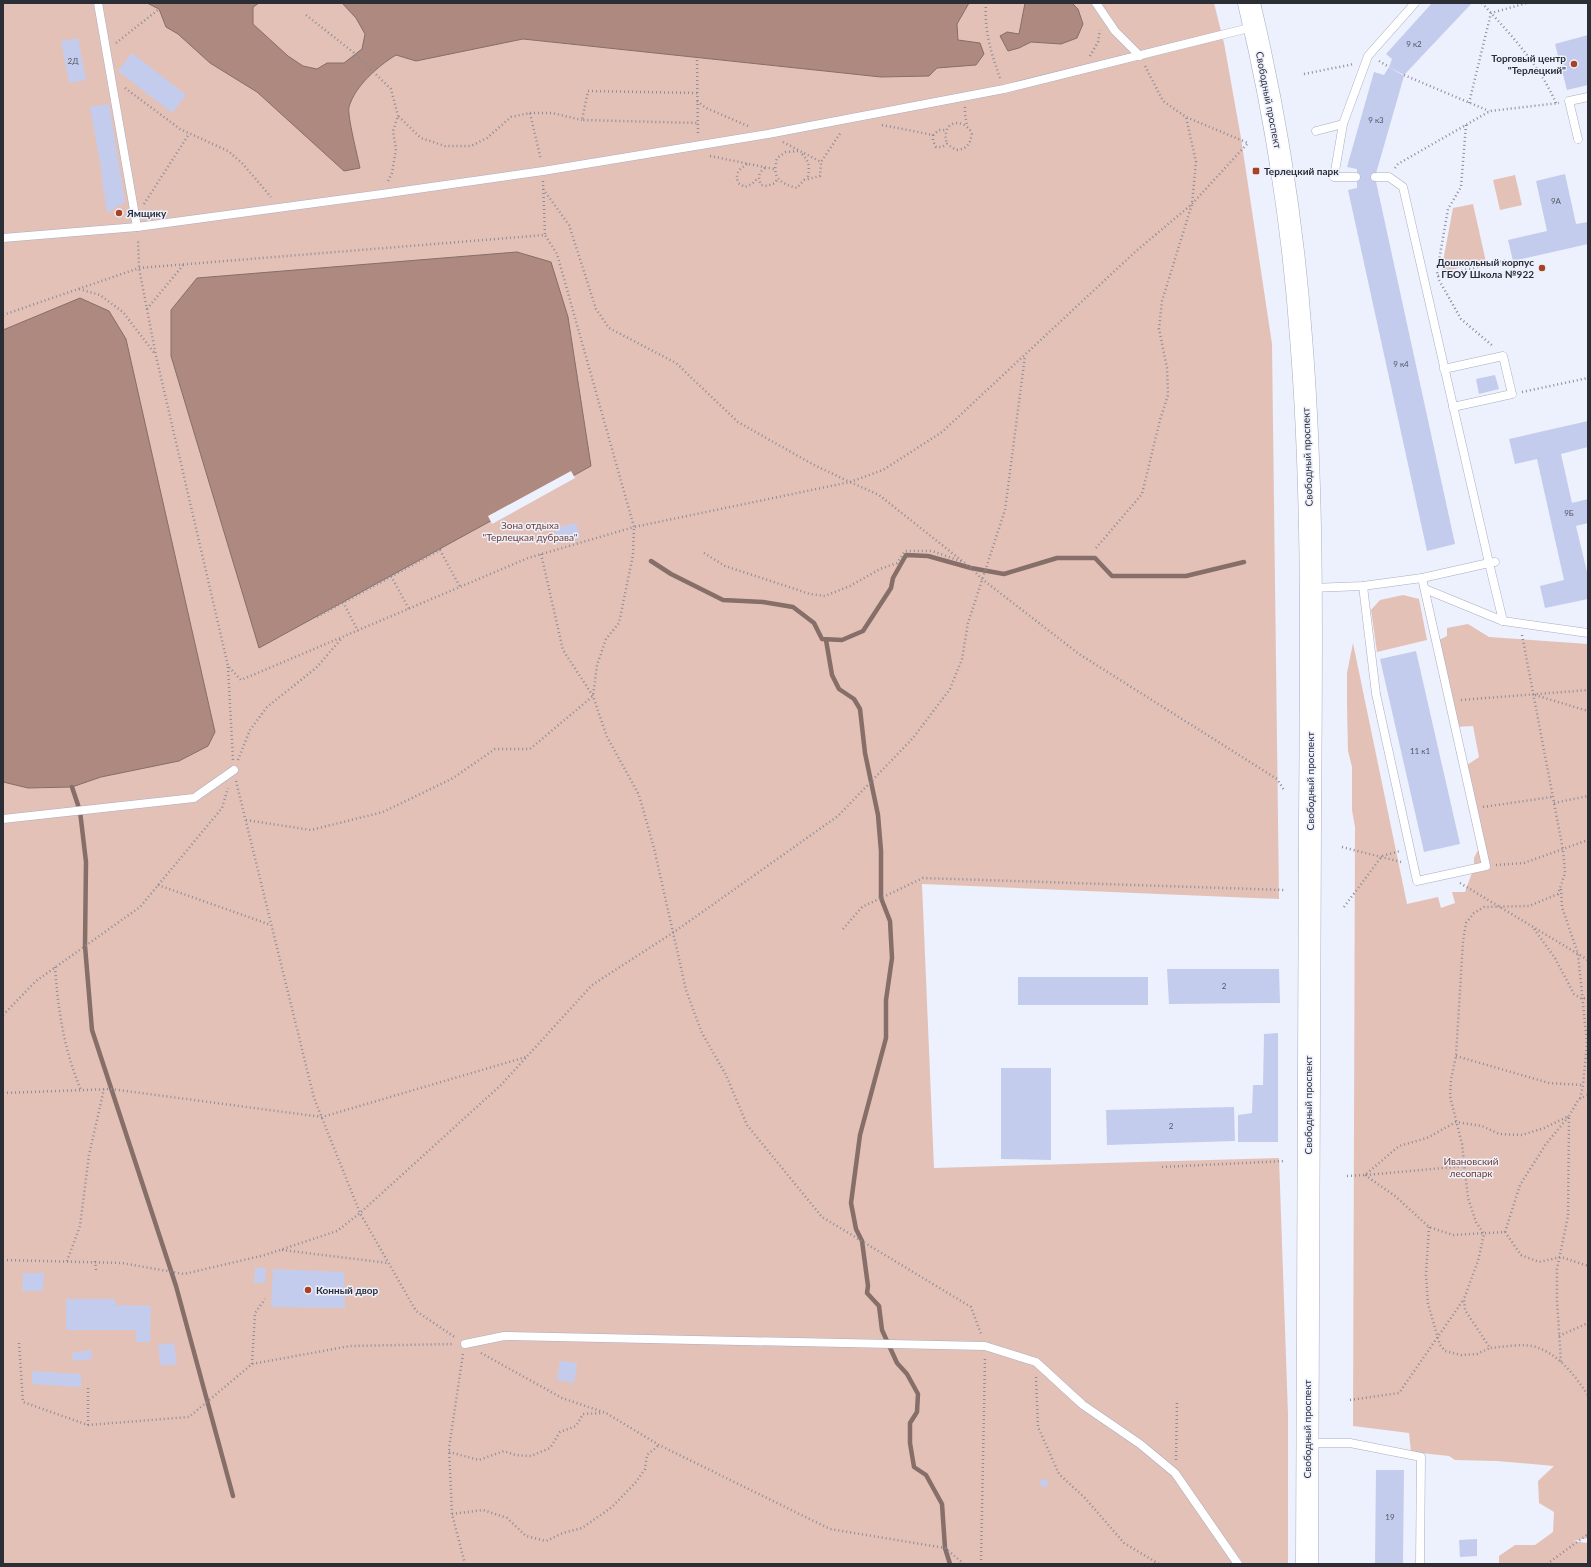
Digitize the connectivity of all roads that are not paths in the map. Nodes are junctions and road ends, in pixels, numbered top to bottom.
1 (98, 3) edge
2 (1096, 3) edge
3 (1249, 3) edge
4 (1416, 3) edge
5 (1255, 27) junction
6 (1140, 56) junction
7 (1588, 97) edge
8 (1343, 124) junction
9 (1316, 131) dead end
10 (1578, 139) dead end
11 (1356, 177) dead end
12 (1376, 177) dead end
13 (137, 227) junction
14 (3, 238) edge
15 (1444, 369) junction
16 (1453, 408) junction
17 (1492, 562) junction
18 (1422, 578) junction
19 (1363, 586) junction
20 (1310, 588) junction
21 (1425, 589) junction
22 (1503, 621) junction
23 (1588, 633) edge
24 (234, 770) road end
25 (3, 819) edge
26 (465, 1344) road end
27 (1307, 1443) junction
28 (1238, 1564) edge
29 (1307, 1564) edge
30 (1420, 1564) edge

1 - 13 lane
2 - 6 lane
3 - 5 main road, Свободный проспект
4 - 8 lane
5 - 6 lane
5 - 20 main road, Свободный проспект
6 - 13 lane
7 - 10 lane
8 - 9 lane
8 - 11 lane
12 - 15 lane
13 - 14 lane
15 - 16 lane
15 - 16 lane
16 - 17 lane
17 - 18 lane
17 - 22 lane
18 - 19 lane
18 - 21 lane
19 - 20 lane
19 - 21 lane
20 - 27 main road, Свободный проспект
21 - 22 lane
22 - 23 lane
24 - 25 lane
26 - 28 lane
27 - 29 main road, Свободный проспект
27 - 30 lane

